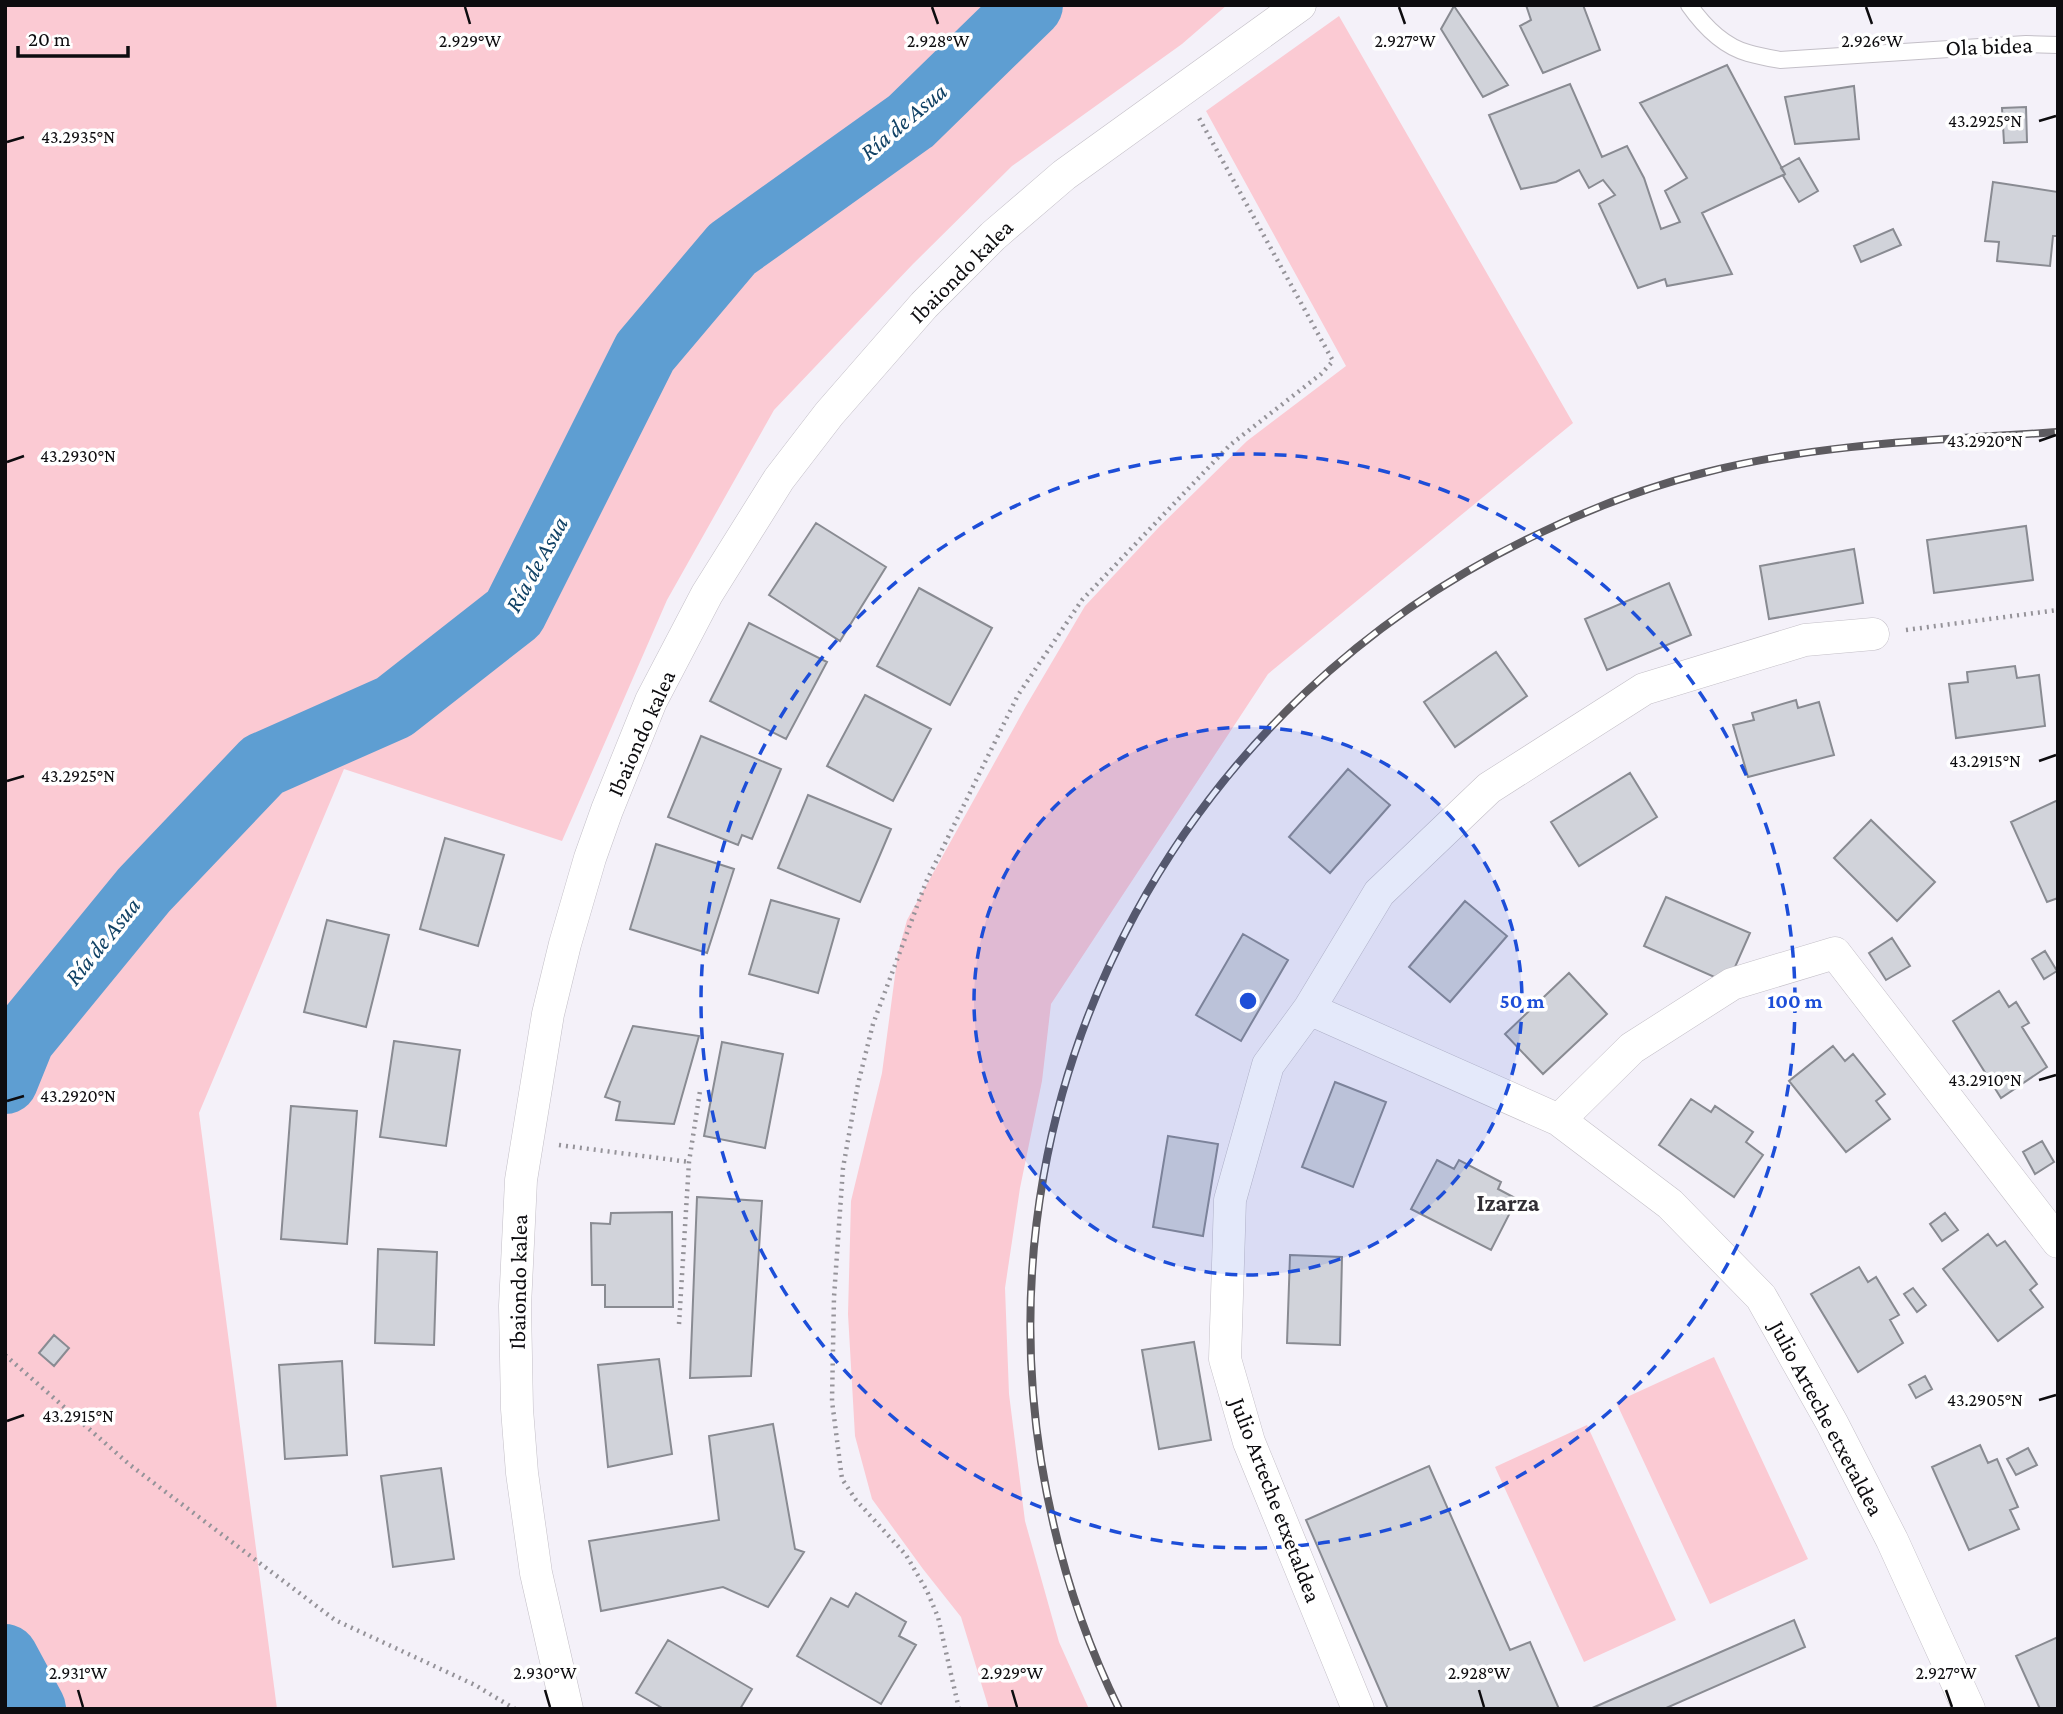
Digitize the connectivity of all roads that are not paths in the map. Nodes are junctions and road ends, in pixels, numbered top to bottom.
1 (1300, 5) edge
2 (1689, 5) edge
3 (2058, 45) edge
4 (1873, 634) road end
5 (1309, 1009) junction
6 (1559, 1120) junction
7 (2058, 1242) edge
8 (566, 1709) edge
9 (1358, 1709) edge
10 (1969, 1709) edge

1 - 8 street, Ibaiondo kalea
2 - 3 lane, Ola bidea
4 - 5 street, Julio Arteche etxetaldea
5 - 6 street, Julio Arteche etxetaldea
5 - 9 street, Julio Arteche etxetaldea
6 - 7 street
6 - 10 street, Julio Arteche etxetaldea

